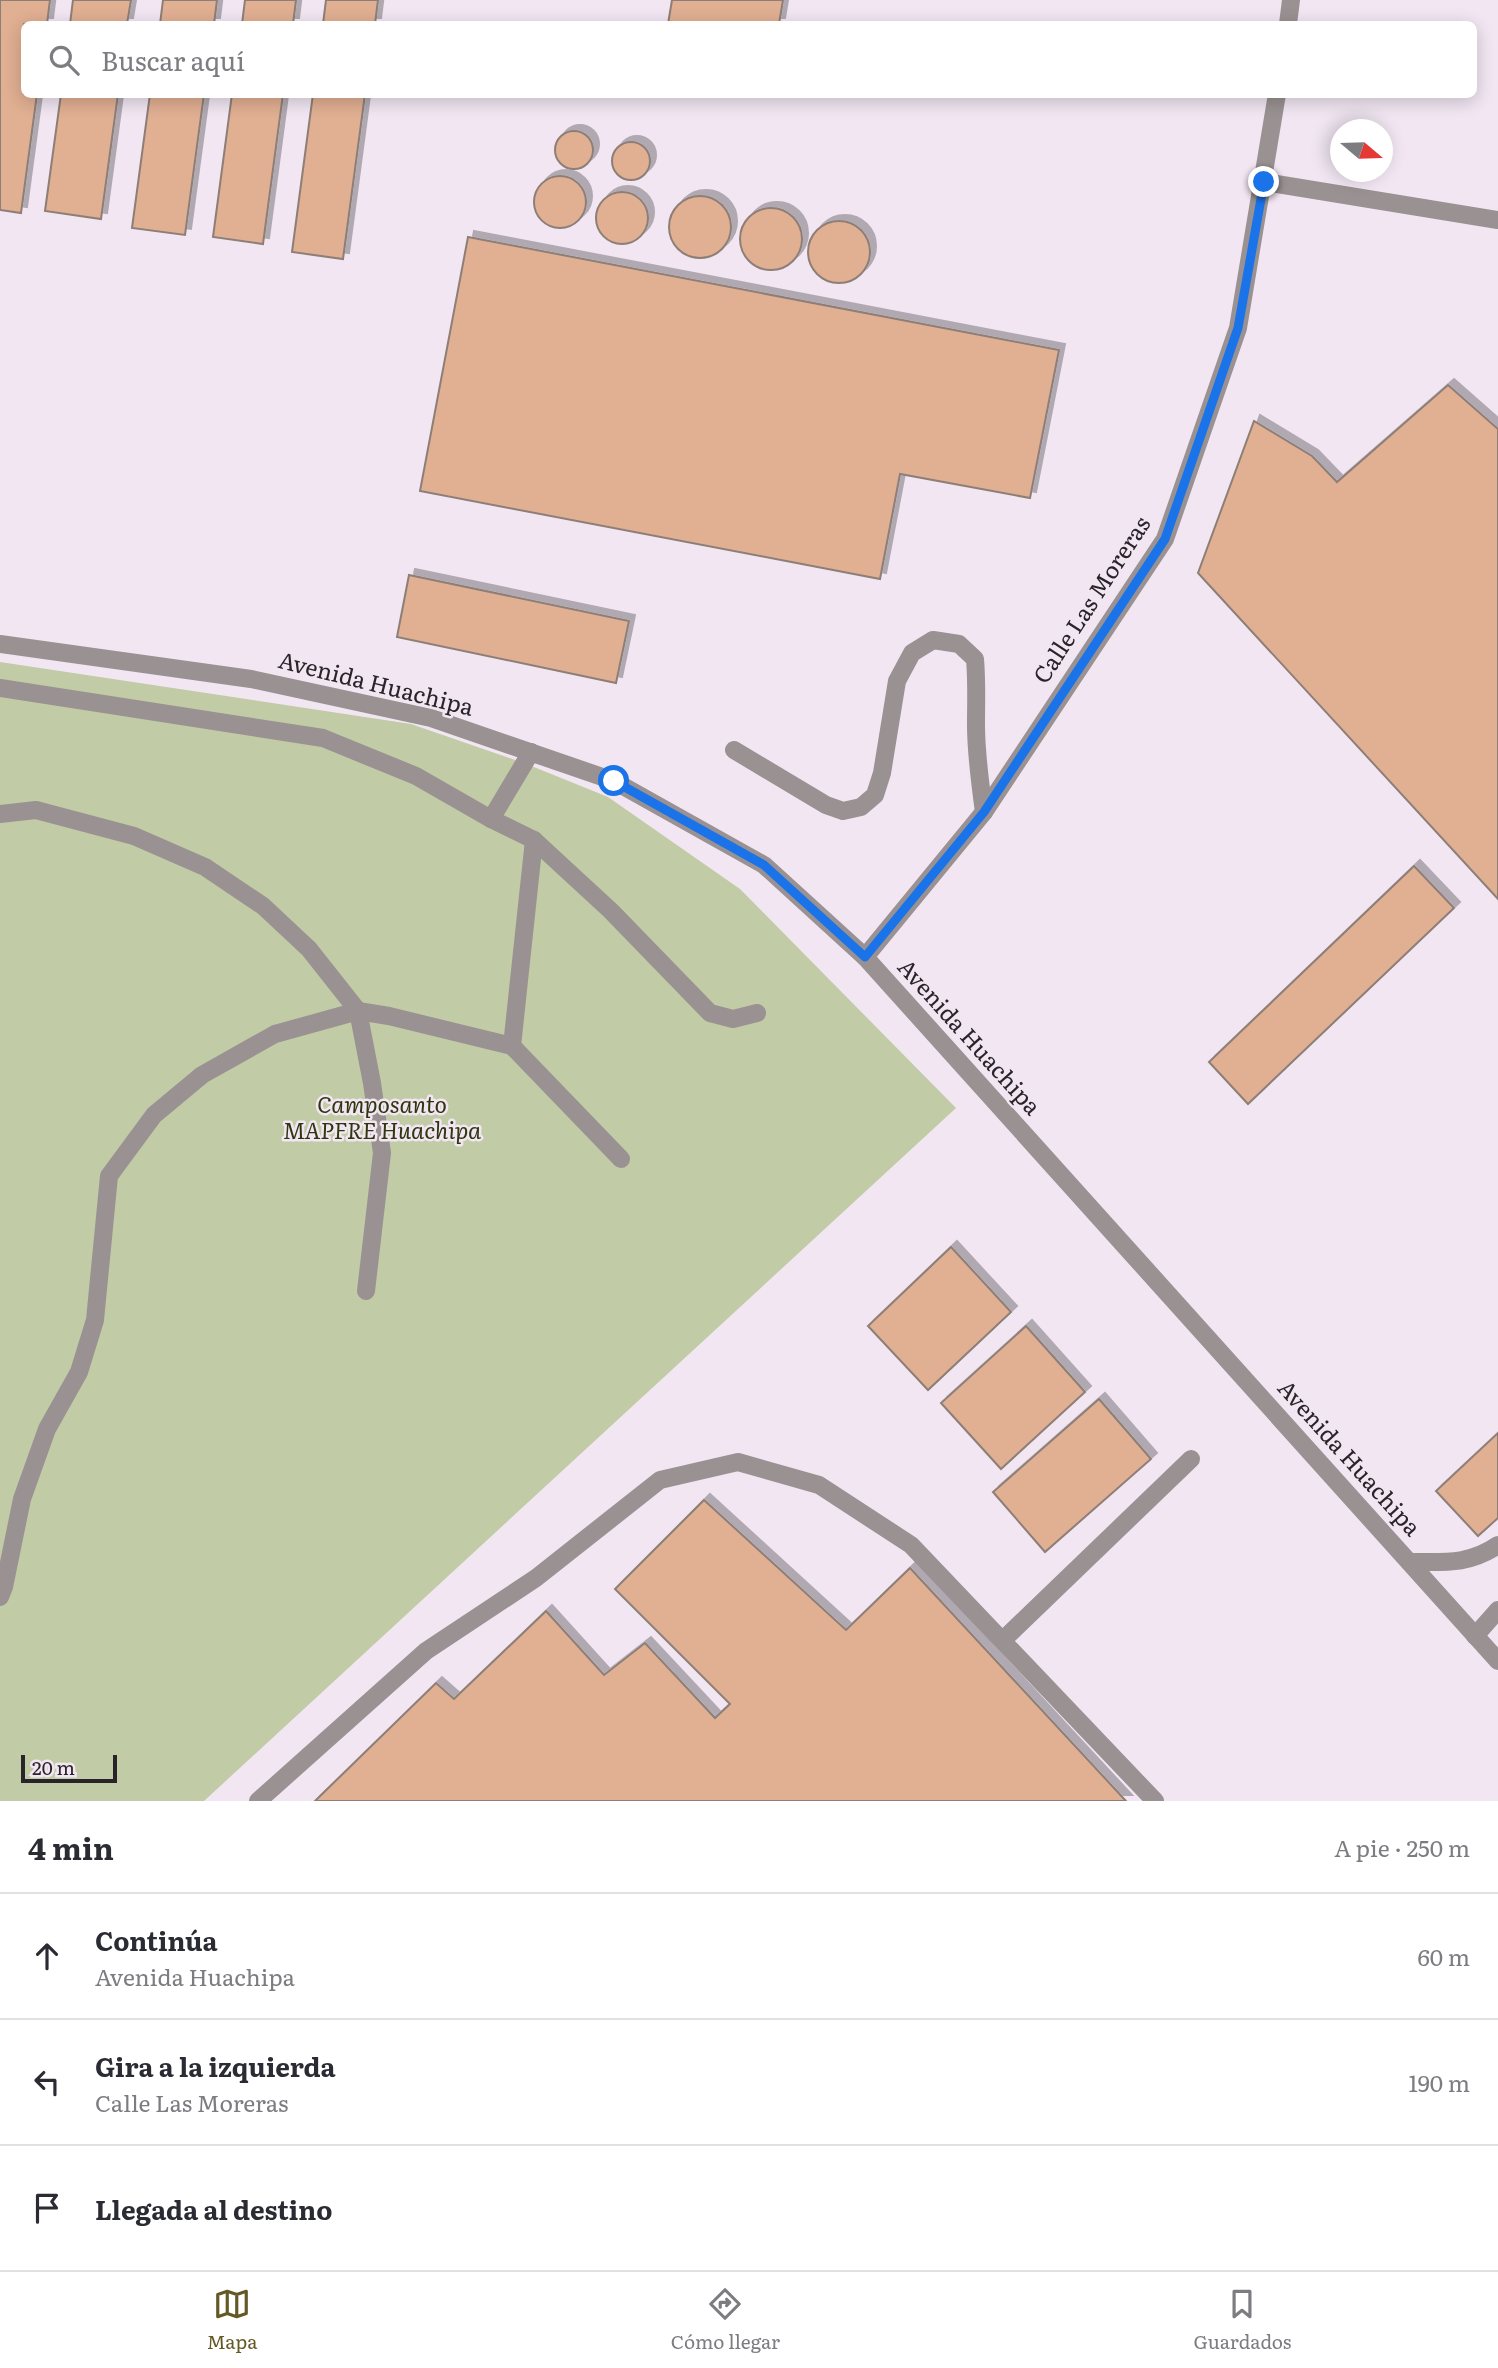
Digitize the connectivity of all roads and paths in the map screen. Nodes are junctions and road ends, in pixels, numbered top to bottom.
1 (1291, 0) edge
2 (1288, 21) edge
3 (1276, 98) edge
4 (1264, 182) junction
5 (1498, 220) edge
6 (0, 644) edge
7 (0, 688) edge
8 (734, 750) dead end
9 (531, 752) junction
10 (984, 812) junction
11 (0, 814) edge
12 (491, 819) junction
13 (534, 840) junction
14 (865, 957) junction
15 (358, 1011) junction
16 (757, 1013) dead end
17 (512, 1046) junction
18 (621, 1159) dead end
19 (366, 1291) dead end
20 (1191, 1459) dead end
21 (1498, 1545) edge
22 (1410, 1562) junction
23 (0, 1597) edge
24 (1498, 1611) edge
25 (1475, 1636) junction
26 (1003, 1640) junction
27 (1498, 1661) edge
28 (258, 1801) edge
29 (1156, 1801) edge

1 - 2 street
3 - 4 street, Calle Las Moreras
4 - 5 street
4 - 10 street, Calle Las Moreras
6 - 9 street, Avenida Huachipa
7 - 12 street
8 - 10 street
9 - 12 street
9 - 14 street, Avenida Huachipa
10 - 14 street, Calle Las Moreras
11 - 15 street
12 - 13 street
13 - 16 street
13 - 17 street
14 - 22 street, Avenida Huachipa
15 - 17 street
15 - 19 street
15 - 23 street
17 - 18 street
20 - 26 street
21 - 22 street
22 - 25 street, Avenida Huachipa
24 - 25 street
25 - 27 street, Avenida Huachipa
26 - 28 street
26 - 29 street

